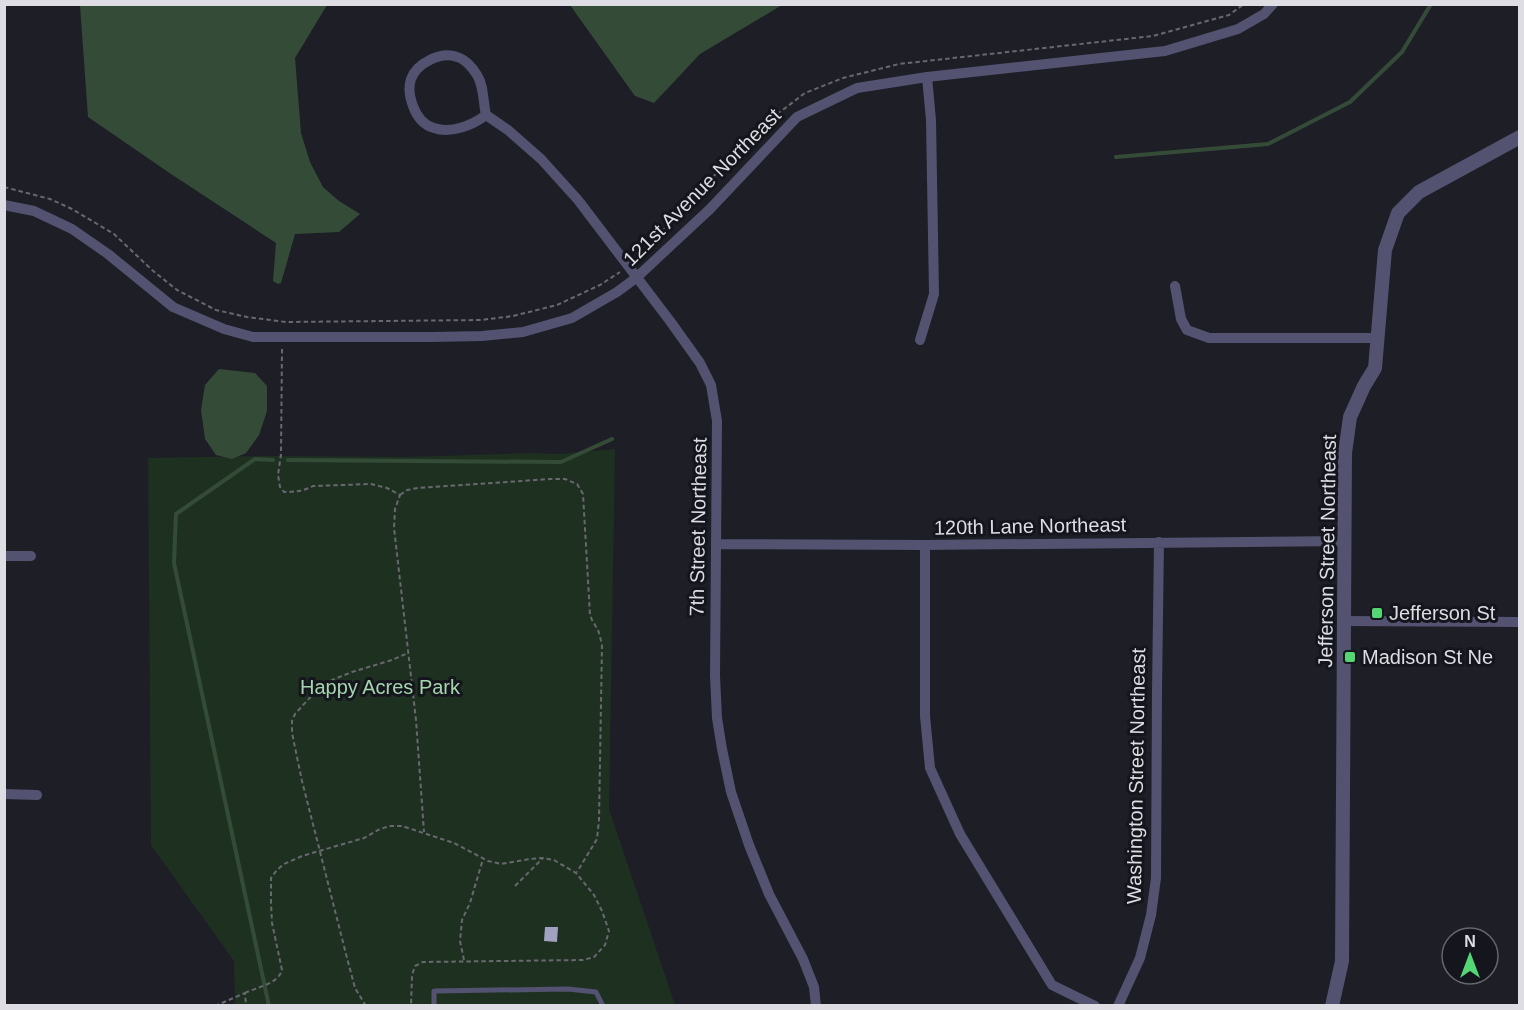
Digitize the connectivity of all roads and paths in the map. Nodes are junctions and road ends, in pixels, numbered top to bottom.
1 (1244, 4) edge
2 (1273, 4) edge
3 (927, 77) junction
4 (486, 115) junction
5 (1520, 137) edge
6 (4, 187) edge
7 (4, 205) edge
8 (628, 266) junction
9 (636, 278) junction
10 (1175, 286) dead end
11 (282, 338) junction
12 (1377, 338) junction
13 (920, 340) dead end
14 (400, 495) junction
15 (1344, 541) junction
16 (1159, 542) junction
17 (716, 544) junction
18 (925, 545) junction
19 (4, 556) edge
20 (31, 556) dead end
21 (1343, 621) junction
22 (1520, 622) edge
23 (408, 653) junction
24 (4, 794) edge
25 (37, 795) dead end
26 (424, 832) junction
27 (320, 850) junction
28 (543, 858) junction
29 (483, 859) junction
30 (576, 873) junction
31 (515, 886) dead end
32 (465, 961) junction
33 (245, 993) junction
34 (215, 1005) edge
35 (246, 1005) edge
36 (366, 1005) edge
37 (411, 1005) edge
38 (434, 1005) edge
39 (603, 1005) edge
40 (816, 1005) edge
41 (1095, 1005) edge
42 (1118, 1005) edge
43 (1332, 1005) edge

1 - 8 path
2 - 3 street, 121st Avenue Northeast
3 - 9 street, 121st Avenue Northeast
3 - 13 street
4 - 4 street
4 - 8 street, 7th Street Northeast
5 - 12 street, Jefferson Street Northeast
6 - 8 path
7 - 11 street, 121st Avenue Northeast
8 - 9 street, 7th Street Northeast
9 - 11 street, 121st Avenue Northeast
9 - 17 street, 7th Street Northeast
10 - 12 street
11 - 14 path
12 - 15 street, Jefferson Street Northeast
14 - 23 path
14 - 30 path
15 - 16 street, 120th Lane Northeast
15 - 21 street, Jefferson Street Northeast
16 - 18 street, 120th Lane Northeast
16 - 42 street, Washington Street Northeast
17 - 18 street, 120th Lane Northeast
17 - 40 street, 7th Street Northeast
18 - 41 street
19 - 20 street
21 - 22 street
21 - 43 street, Jefferson Street Northeast
23 - 26 path
23 - 27 path
24 - 25 street
26 - 27 path
26 - 29 path
27 - 33 path
27 - 36 path
28 - 29 path
28 - 30 path
28 - 31 path
29 - 32 path
30 - 32 path
32 - 37 path
33 - 34 path
33 - 35 path
38 - 39 lane

